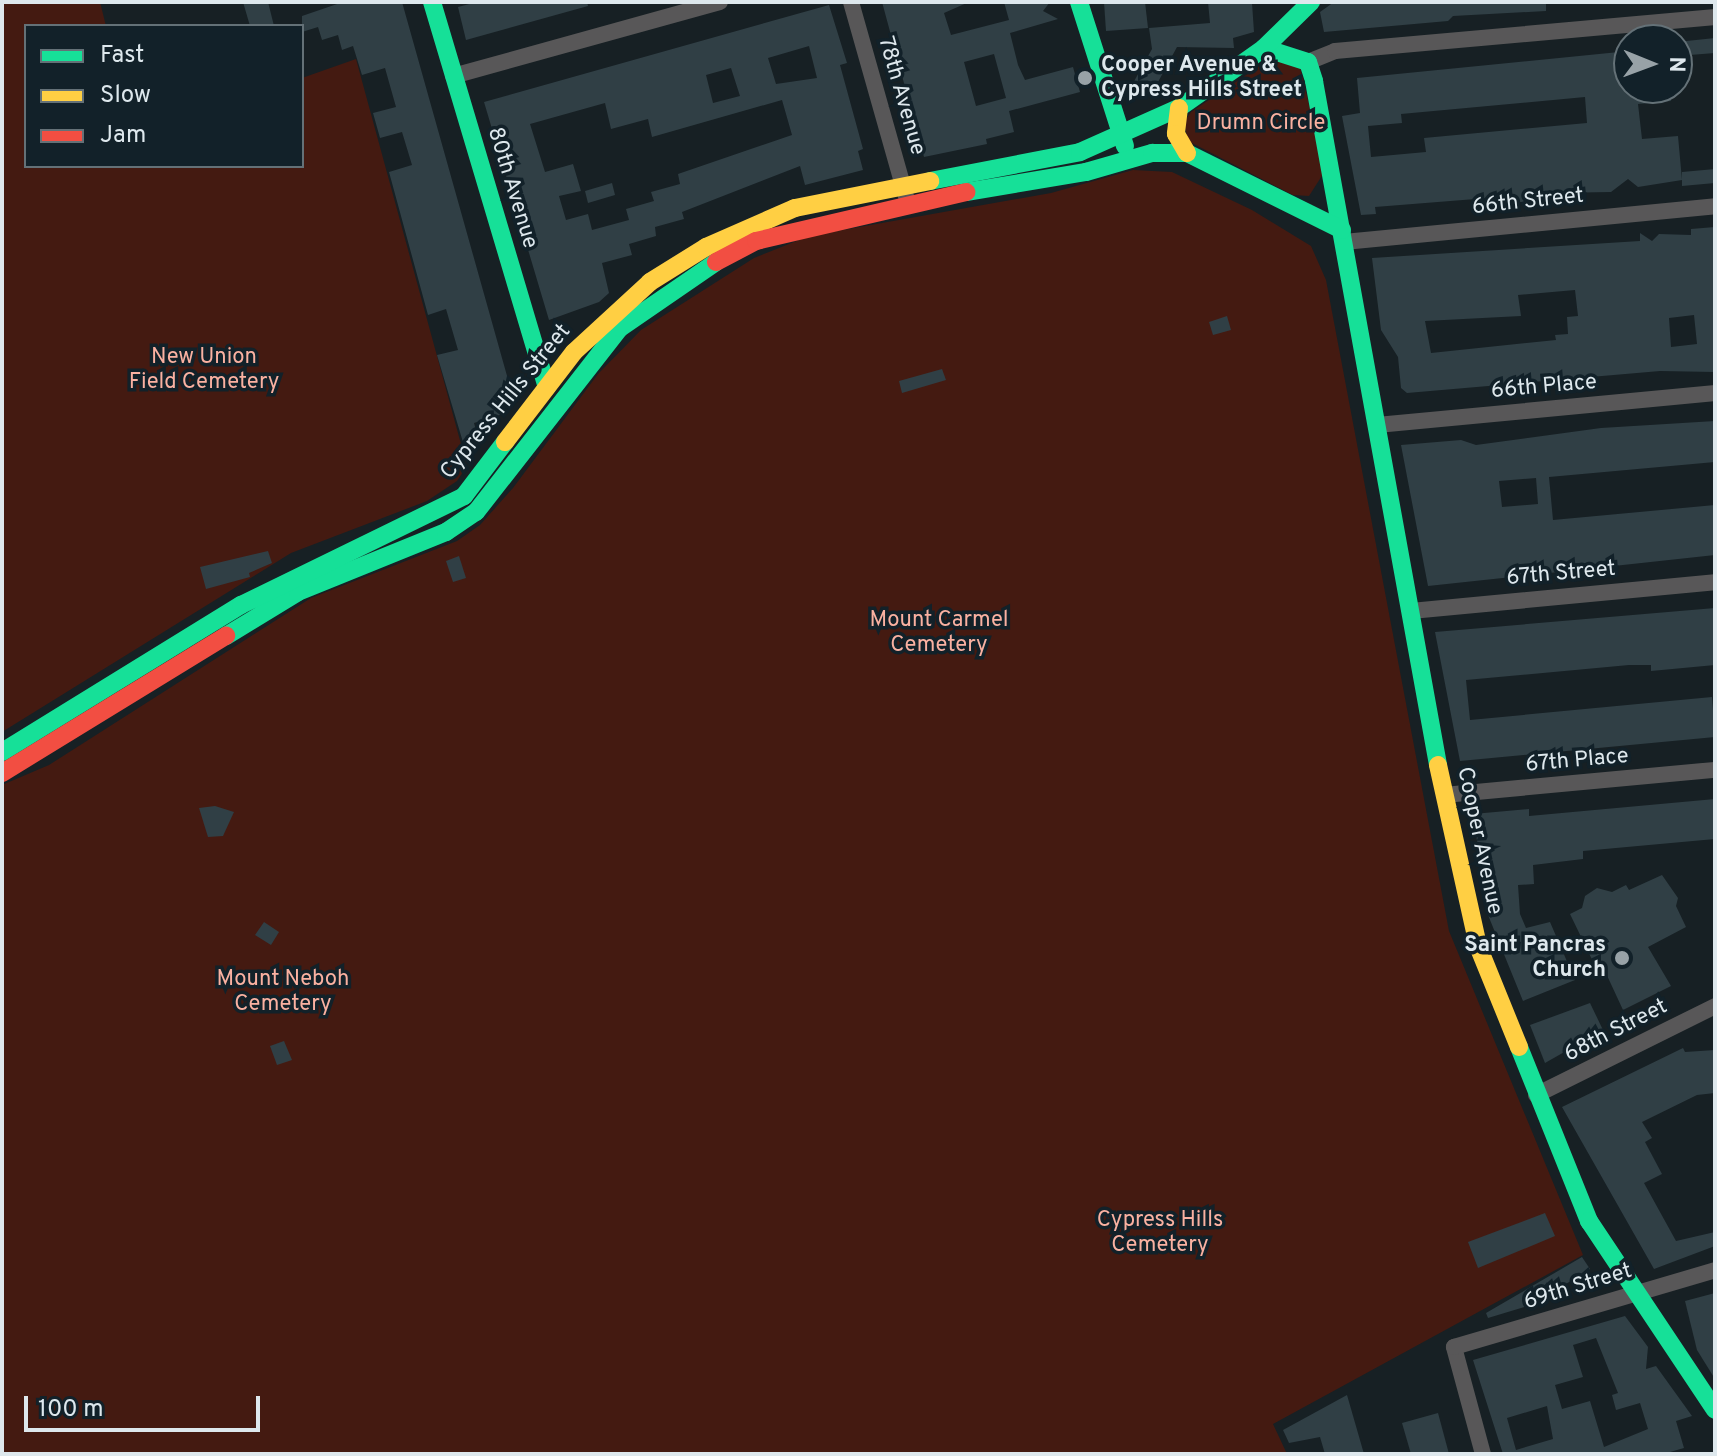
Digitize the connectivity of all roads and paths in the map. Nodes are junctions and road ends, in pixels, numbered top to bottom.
1 (432, 2) edge
2 (720, 2) edge
3 (851, 2) edge
4 (1079, 2) edge
5 (1311, 2) edge
6 (1715, 17) edge
7 (1264, 48) junction
8 (1308, 62) junction
9 (453, 76) junction
10 (1179, 108) junction
11 (1120, 135) junction
12 (1187, 153) junction
13 (1129, 156) junction
14 (905, 192) junction
15 (1715, 206) edge
16 (1343, 236) junction
17 (547, 387) junction
18 (1715, 393) edge
19 (1377, 425) junction
20 (1715, 582) edge
21 (1411, 611) junction
22 (2, 752) edge
23 (1715, 770) edge
24 (2, 773) edge
25 (1444, 795) junction
26 (1715, 1006) edge
27 (1536, 1095) junction
28 (1715, 1270) edge
29 (1635, 1293) junction
30 (1715, 1410) edge
31 (1483, 1454) edge

1 - 9 street, 80th Avenue
2 - 9 street
3 - 14 street, 78th Avenue
4 - 11 street
5 - 7 street, Cypress Hills Street
6 - 8 street
7 - 8 street
7 - 10 street, Cypress Hills Street
8 - 16 street, Cooper Avenue
9 - 17 street, 80th Avenue
10 - 11 street, Cypress Hills Street
10 - 12 street
11 - 13 street
11 - 14 street, Cypress Hills Street
12 - 13 street
12 - 16 street
13 - 14 street, Cypress Hills Street
14 - 17 street, Cypress Hills Street
14 - 24 street, Cypress Hills Street
15 - 16 street, 66th Street
16 - 19 street, Cooper Avenue
17 - 22 street, Cypress Hills Street
18 - 19 street, 66th Place
19 - 21 street, Cooper Avenue
20 - 21 street, 67th Street
21 - 25 street, Cooper Avenue
23 - 25 street, 67th Place
25 - 27 street, Cooper Avenue
26 - 27 street, 68th Street
27 - 29 street, Cooper Avenue
28 - 29 street, 69th Street
29 - 30 street, Cooper Avenue
29 - 31 street, 69th Street

